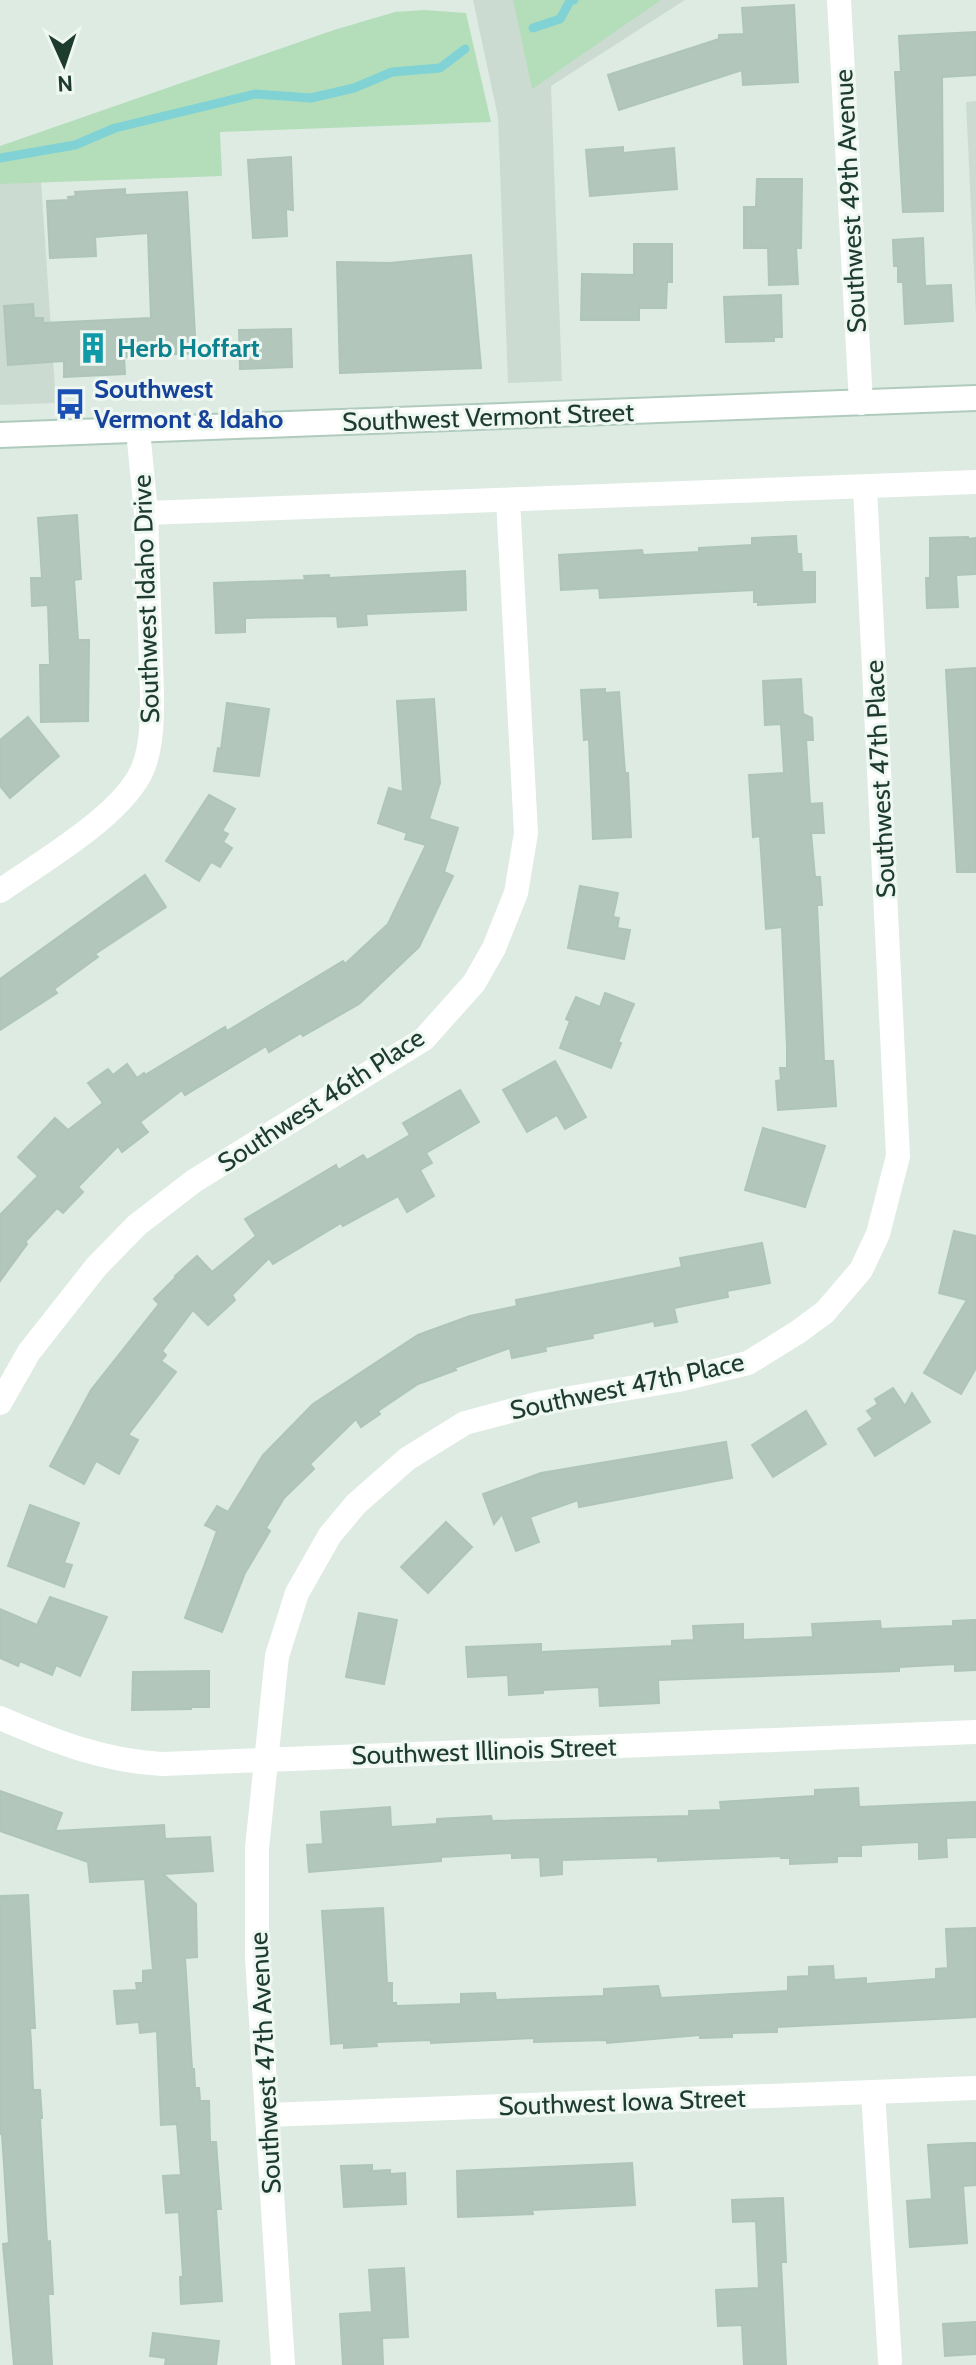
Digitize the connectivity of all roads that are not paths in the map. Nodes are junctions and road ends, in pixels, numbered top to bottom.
1 (839, 0) edge
2 (976, 398) edge
3 (861, 403) junction
4 (138, 430) junction
5 (0, 435) edge
6 (976, 482) edge
7 (865, 487) junction
8 (508, 500) junction
9 (146, 513) junction
10 (0, 891) edge
11 (0, 1403) edge
12 (0, 1718) edge
13 (976, 1732) edge
14 (266, 1760) junction
15 (976, 2088) edge
16 (873, 2093) junction
17 (268, 2115) junction
18 (890, 2361) dead end
19 (283, 2365) edge

1 - 3 street, Southwest 49th Avenue
2 - 3 street, Southwest Vermont Street
3 - 4 street, Southwest Vermont Street
4 - 5 street, Southwest Vermont Street
4 - 9 street, Southwest Idaho Drive
6 - 7 street
7 - 8 street
7 - 14 street, Southwest 47th Place
8 - 9 street
8 - 11 street, Southwest 46th Place
9 - 10 street, Southwest Idaho Drive
12 - 14 street, Southwest Illinois Street
13 - 14 street, Southwest Illinois Street
14 - 17 street, Southwest 47th Avenue
15 - 16 street, Southwest Iowa Street
16 - 17 street, Southwest Iowa Street
16 - 18 street
17 - 19 street, Southwest 47th Avenue

